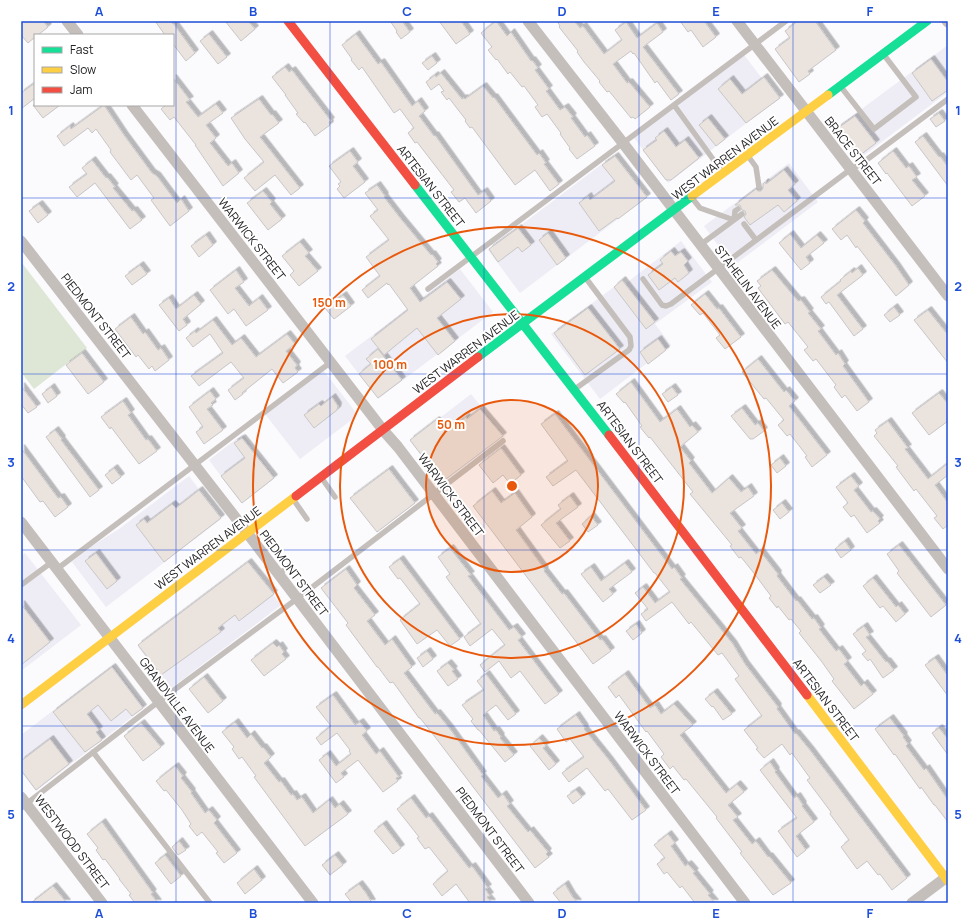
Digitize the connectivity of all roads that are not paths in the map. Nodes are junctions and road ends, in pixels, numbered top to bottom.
1 (68, 21) edge
2 (288, 21) edge
3 (528, 21) edge
4 (737, 21) edge
5 (786, 21) edge
6 (927, 21) edge
7 (77, 34) edge
8 (755, 45) junction
9 (883, 54) junction
10 (840, 86) junction
11 (948, 99) edge
12 (674, 105) junction
13 (133, 106) edge
14 (806, 112) junction
15 (623, 143) junction
16 (748, 155) junction
17 (850, 169) junction
18 (723, 174) junction
19 (759, 187) dead end
20 (692, 197) junction
21 (738, 209) dead end
22 (674, 211) junction
23 (742, 214) dead end
24 (734, 220) junction
25 (756, 240) junction
26 (21, 241) edge
27 (700, 245) junction
28 (471, 258) junction
29 (718, 268) junction
30 (585, 277) junction
31 (643, 279) dead end
32 (428, 289) dead end
33 (948, 296) edge
34 (522, 324) junction
35 (331, 362) junction
36 (574, 389) junction
37 (383, 430) junction
38 (504, 441) dead end
39 (195, 465) junction
40 (321, 477) junction
41 (434, 494) junction
42 (335, 497) dead end
43 (292, 498) junction
44 (308, 519) dead end
45 (21, 522) edge
46 (247, 533) junction
47 (291, 564) dead end
48 (54, 566) junction
49 (948, 569) edge
50 (278, 575) junction
51 (21, 585) edge
52 (297, 599) junction
53 (110, 637) junction
54 (158, 702) junction
55 (21, 705) edge
56 (93, 752) junction
57 (23, 803) edge
58 (947, 878) edge
59 (102, 903) edge
60 (210, 903) edge
61 (313, 903) edge
62 (529, 903) edge
63 (745, 903) edge
64 (912, 903) edge

1 - 7 street
2 - 28 main road, ARTESIAN STREET
3 - 15 street, STAHELIN AVENUE
4 - 8 street, BRACE STREET
5 - 8 lane
6 - 9 main road, WEST WARREN AVENUE
8 - 12 lane
8 - 14 street, BRACE STREET
9 - 10 main road, WEST WARREN AVENUE
9 - 10 lane
10 - 14 main road, WEST WARREN AVENUE
11 - 17 lane
12 - 15 lane
12 - 18 lane
13 - 35 street, WARWICK STREET
14 - 16 main road, WEST WARREN AVENUE
14 - 17 street, BRACE STREET
15 - 22 street, STAHELIN AVENUE
15 - 28 lane
16 - 18 main road, WEST WARREN AVENUE
16 - 19 lane
17 - 25 lane
17 - 33 street, BRACE STREET
18 - 20 main road, WEST WARREN AVENUE
20 - 22 main road, WEST WARREN AVENUE
20 - 24 lane
21 - 24 lane
22 - 27 street, STAHELIN AVENUE
22 - 30 main road, WEST WARREN AVENUE
23 - 24 lane
24 - 25 lane
24 - 27 lane
25 - 29 lane
26 - 39 street, PIEDMONT STREET
27 - 29 street, STAHELIN AVENUE
28 - 32 lane
28 - 34 main road, ARTESIAN STREET
29 - 31 lane
29 - 49 street, STAHELIN AVENUE
30 - 34 main road, WEST WARREN AVENUE
30 - 36 lane
34 - 36 main road, ARTESIAN STREET
34 - 37 main road, WEST WARREN AVENUE
35 - 37 street, WARWICK STREET
35 - 39 lane
36 - 58 main road, ARTESIAN STREET
37 - 40 main road, WEST WARREN AVENUE
37 - 41 street, WARWICK STREET
38 - 41 lane
39 - 46 street, PIEDMONT STREET
39 - 48 lane
40 - 42 lane
40 - 43 main road, WEST WARREN AVENUE
41 - 52 lane
41 - 63 street, WARWICK STREET
43 - 44 lane
43 - 46 main road, WEST WARREN AVENUE
45 - 48 street, GRANDVILLE AVENUE
46 - 50 street, PIEDMONT STREET
46 - 53 main road, WEST WARREN AVENUE
47 - 50 lane
48 - 51 lane
48 - 53 street, GRANDVILLE AVENUE
50 - 52 street, PIEDMONT STREET
52 - 54 lane
52 - 62 street, PIEDMONT STREET
53 - 54 street, GRANDVILLE AVENUE
53 - 55 main road, WEST WARREN AVENUE
54 - 56 lane
54 - 61 street, GRANDVILLE AVENUE
56 - 57 lane
56 - 60 lane
57 - 59 street, WESTWOOD STREET
58 - 64 street

